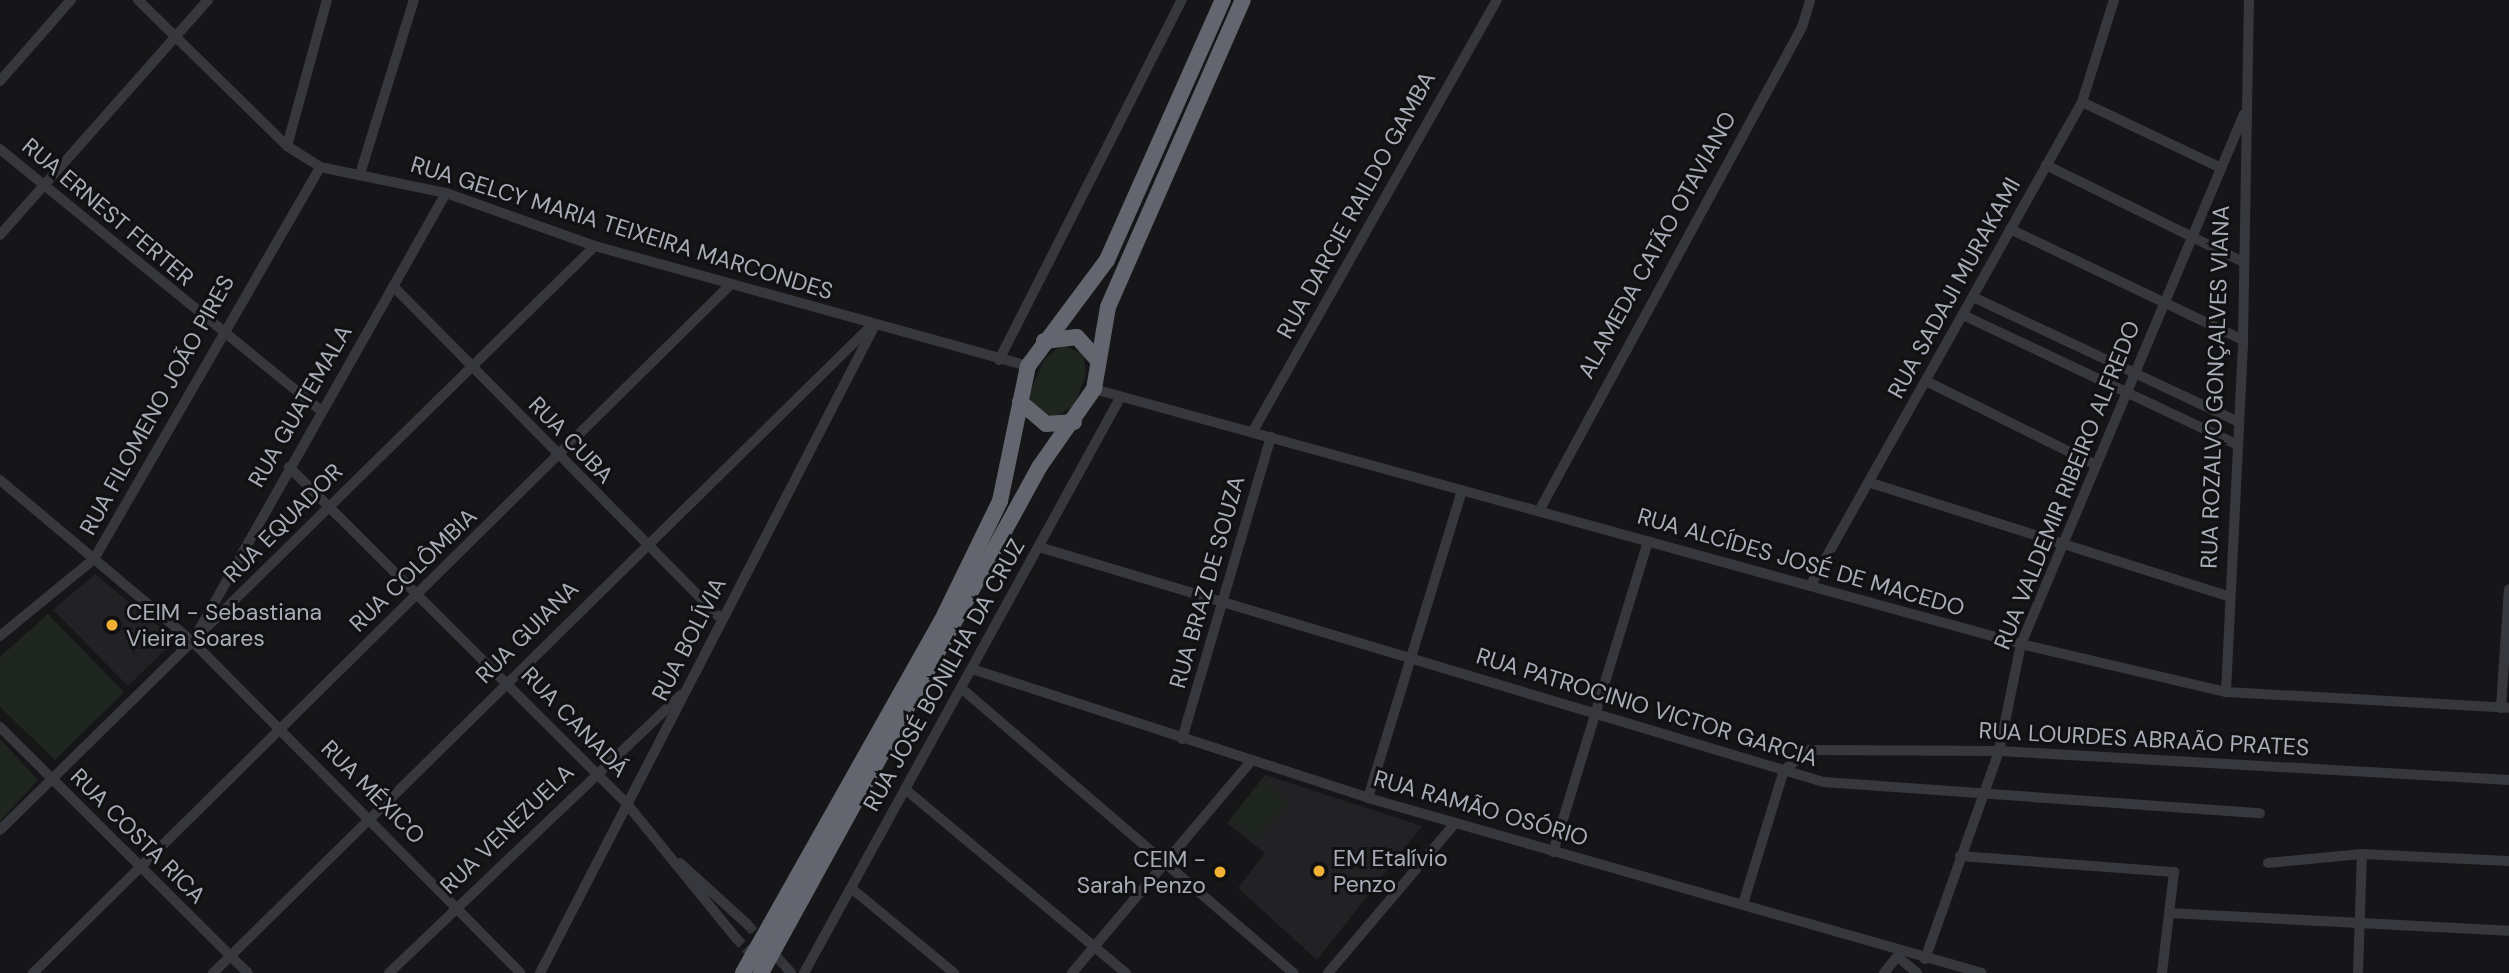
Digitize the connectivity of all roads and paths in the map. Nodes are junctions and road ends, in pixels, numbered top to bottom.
1 (71, 0) edge
2 (138, 0) edge
3 (208, 0) edge
4 (327, 0) edge
5 (414, 0) edge
6 (1182, 0) edge
7 (1223, 0) edge
8 (1243, 0) edge
9 (1497, 0) edge
10 (1810, 0) edge
11 (2114, 0) edge
12 (2249, 0) edge
13 (178, 37) junction
14 (0, 81) edge
15 (2082, 102) junction
16 (2244, 114) junction
17 (287, 146) junction
18 (0, 149) edge
19 (2046, 165) junction
20 (320, 167) junction
21 (2221, 168) junction
22 (360, 174) junction
23 (44, 187) junction
24 (446, 192) junction
25 (2010, 229) junction
26 (0, 235) edge
27 (2192, 236) junction
28 (595, 246) junction
29 (2243, 262) junction
30 (731, 284) junction
31 (393, 286) junction
32 (1973, 297) junction
33 (2165, 301) junction
34 (1963, 315) junction
35 (874, 324) junction
36 (220, 332) junction
37 (2243, 340) junction
38 (1043, 341) junction
39 (1097, 359) junction
40 (999, 360) junction
41 (1028, 366) junction
42 (472, 368) junction
43 (2135, 373) junction
44 (1926, 381) junction
45 (1094, 389) junction
46 (2126, 395) junction
47 (1120, 398) junction
48 (1020, 402) junction
49 (321, 411) junction
50 (2237, 421) junction
51 (1074, 422) junction
52 (1253, 431) junction
53 (1271, 437) junction
54 (2236, 444) junction
55 (559, 459) junction
56 (2096, 465) junction
57 (289, 467) junction
58 (0, 480) edge
59 (1871, 483) junction
60 (1462, 490) junction
61 (328, 507) junction
62 (1539, 511) junction
63 (1648, 541) junction
64 (2062, 545) junction
65 (645, 546) junction
66 (1039, 547) junction
67 (94, 559) junction
68 (1810, 586) junction
69 (2509, 589) edge
70 (420, 593) junction
71 (2228, 596) junction
72 (1224, 604) junction
73 (0, 620) edge
74 (722, 620) junction
75 (4, 632) edge
76 (193, 642) junction
77 (2021, 644) junction
78 (1411, 658) junction
79 (972, 668) junction
80 (507, 681) junction
81 (961, 688) junction
82 (686, 690) junction
83 (2225, 692) junction
84 (2505, 708) edge
85 (1599, 713) junction
86 (0, 727) edge
87 (281, 729) junction
88 (1182, 739) junction
89 (1999, 751) junction
90 (1251, 761) junction
91 (1784, 771) junction
92 (594, 773) junction
93 (52, 779) junction
94 (2509, 780) edge
95 (905, 789) junction
96 (1986, 793) junction
97 (1368, 798) junction
98 (627, 804) junction
99 (2260, 813) dead end
100 (370, 818) junction
101 (1455, 823) junction
102 (0, 830) edge
103 (1553, 852) junction
104 (2362, 854) junction
105 (1959, 856) junction
106 (2509, 861) edge
107 (678, 862) junction
108 (2268, 863) dead end
109 (1163, 865) junction
110 (137, 867) junction
111 (851, 888) junction
112 (1744, 904) junction
113 (457, 908) junction
114 (2169, 913) junction
115 (2360, 923) junction
116 (747, 924) tunnel mouth
117 (2509, 930) edge
118 (735, 937) tunnel mouth
119 (1095, 946) junction
120 (1900, 954) junction
121 (230, 956) junction
122 (1925, 959) junction
123 (33, 973) edge
124 (213, 973) edge
125 (248, 973) edge
126 (389, 973) edge
127 (520, 973) edge
128 (540, 973) edge
129 (743, 973) edge
130 (761, 973) edge
131 (804, 973) edge
132 (954, 973) edge
133 (1072, 973) edge
134 (1126, 973) edge
135 (1293, 973) edge
136 (1328, 973) edge
137 (1884, 973) edge
138 (1917, 973) edge
139 (1982, 973) edge
140 (2162, 973) edge
141 (2358, 973) edge

1 - 14 street
2 - 13 street, RUA GELCY MARIA TEIXEIRA MARCONDES
3 - 13 street
4 - 17 street
5 - 22 street
6 - 40 street
7 - 38 highway
8 - 39 highway
9 - 52 street, RUA DARCIE RAILDO GAMBA
10 - 62 street, ALAMEDA CATÃO OTAVIANO
11 - 15 street, RUA SADAJI MURAKAMI
12 - 16 street, RUA ROZALVO GONÇALVES VIANA
13 - 17 street, RUA GELCY MARIA TEIXEIRA MARCONDES
13 - 23 street
15 - 19 street, RUA SADAJI MURAKAMI
15 - 21 street
16 - 21 street, RUA VALDEMIR RIBEIRO ALFREDO
16 - 29 street, RUA ROZALVO GONÇALVES VIANA
17 - 20 street, RUA GELCY MARIA TEIXEIRA MARCONDES
18 - 23 street, RUA ERNEST FERTER
19 - 25 street, RUA SADAJI MURAKAMI
19 - 27 street
20 - 22 street, RUA GELCY MARIA TEIXEIRA MARCONDES
20 - 36 street, RUA FILOMENO JOÃO PIRES
21 - 27 street, RUA VALDEMIR RIBEIRO ALFREDO
22 - 24 street, RUA GELCY MARIA TEIXEIRA MARCONDES
23 - 26 street
23 - 36 street, RUA ERNEST FERTER
24 - 28 street, RUA GELCY MARIA TEIXEIRA MARCONDES
24 - 31 street, RUA GUATEMALA
25 - 32 street, RUA SADAJI MURAKAMI
25 - 33 street
27 - 29 street
27 - 33 street, RUA VALDEMIR RIBEIRO ALFREDO
28 - 30 street, RUA GELCY MARIA TEIXEIRA MARCONDES
28 - 42 street, RUA EQUADOR
29 - 37 street, RUA ROZALVO GONÇALVES VIANA
30 - 35 street, RUA GELCY MARIA TEIXEIRA MARCONDES
30 - 55 street, RUA COLÔMBIA
31 - 42 street, RUA CUBA
31 - 49 street, RUA GUATEMALA
32 - 34 street, RUA SADAJI MURAKAMI
32 - 43 street
33 - 37 street
33 - 43 street, RUA VALDEMIR RIBEIRO ALFREDO
34 - 44 street, RUA SADAJI MURAKAMI
34 - 46 street
35 - 40 street, RUA GELCY MARIA TEIXEIRA MARCONDES
35 - 65 street, RUA GUIANA
35 - 74 street, RUA BOLÍVIA
36 - 49 street, RUA ERNEST FERTER
36 - 67 street, RUA FILOMENO JOÃO PIRES
37 - 50 street, RUA ROZALVO GONÇALVES VIANA
38 - 39 highway
38 - 41 highway
39 - 45 highway
40 - 41 street, RUA GELCY MARIA TEIXEIRA MARCONDES
41 - 48 highway
42 - 55 street, RUA CUBA
42 - 61 street, RUA EQUADOR
43 - 46 street, RUA VALDEMIR RIBEIRO ALFREDO
43 - 50 street
44 - 56 street
44 - 59 street, RUA SADAJI MURAKAMI
45 - 47 street, RUA ALCÍDES JOSÉ DE MACEDO
45 - 51 highway
46 - 54 street
46 - 56 street, RUA VALDEMIR RIBEIRO ALFREDO
47 - 52 street, RUA ALCÍDES JOSÉ DE MACEDO
47 - 66 street, RUA JOSÉ BONILHA DA CRUZ
48 - 51 highway
48 - 129 highway
49 - 57 street, RUA GUATEMALA
50 - 54 street, RUA ROZALVO GONÇALVES VIANA
51 - 130 highway
52 - 53 street, RUA ALCÍDES JOSÉ DE MACEDO
53 - 60 street, RUA ALCÍDES JOSÉ DE MACEDO
53 - 72 street, RUA BRAZ DE SOUZA
54 - 71 street, RUA ROZALVO GONÇALVES VIANA
55 - 65 street, RUA CUBA
55 - 70 street, RUA COLÔMBIA
56 - 64 street, RUA VALDEMIR RIBEIRO ALFREDO
57 - 61 street, RUA CANADÁ
57 - 76 street, RUA GUATEMALA
58 - 67 street, RUA MÉXICO
59 - 64 street
59 - 68 street, RUA SADAJI MURAKAMI
60 - 62 street, RUA ALCÍDES JOSÉ DE MACEDO
60 - 78 street
61 - 70 street, RUA CANADÁ
61 - 76 street, RUA EQUADOR
62 - 63 street, RUA ALCÍDES JOSÉ DE MACEDO
63 - 68 street, RUA ALCÍDES JOSÉ DE MACEDO
63 - 85 street
64 - 71 street
64 - 77 street, RUA VALDEMIR RIBEIRO ALFREDO
65 - 74 street, RUA CUBA
65 - 80 street, RUA GUIANA
66 - 72 street, RUA PATROCINIO VICTOR GARCIA
66 - 79 street, RUA JOSÉ BONILHA DA CRUZ
67 - 75 street, RUA FILOMENO JOÃO PIRES
67 - 76 street, RUA MÉXICO
68 - 77 street, RUA ALCÍDES JOSÉ DE MACEDO
69 - 84 street
70 - 80 street, RUA CANADÁ
70 - 87 street, RUA COLÔMBIA
71 - 83 street, RUA ROZALVO GONÇALVES VIANA
72 - 78 street, RUA PATROCINIO VICTOR GARCIA
72 - 88 street, RUA BRAZ DE SOUZA
73 - 75 street
74 - 82 street, RUA BOLÍVIA
76 - 87 street, RUA MÉXICO
76 - 93 street, RUA EQUADOR
77 - 83 street, RUA ALCÍDES JOSÉ DE MACEDO
77 - 89 street, RUA VALDEMIR RIBEIRO ALFREDO
78 - 85 street, RUA PATROCINIO VICTOR GARCIA
78 - 97 street
79 - 81 street, RUA JOSÉ BONILHA DA CRUZ
79 - 88 street, RUA RAMÃO OSÓRIO
80 - 92 street, RUA CANADÁ
80 - 100 street, RUA GUIANA
81 - 95 street, RUA JOSÉ BONILHA DA CRUZ
81 - 109 street
82 - 92 street, RUA VENEZUELA
82 - 98 street, RUA BOLÍVIA
83 - 84 street, RUA ALCÍDES JOSÉ DE MACEDO
85 - 91 street, RUA PATROCINIO VICTOR GARCIA
85 - 103 street
86 - 93 street, RUA COSTA RICA
87 - 100 street, RUA MÉXICO
87 - 110 street, RUA COLÔMBIA
88 - 90 street, RUA RAMÃO OSÓRIO
89 - 91 street, RUA LOURDES ABRAÃO PRATES
89 - 94 street, RUA LOURDES ABRAÃO PRATES
89 - 96 street, RUA VALDEMIR RIBEIRO ALFREDO
90 - 97 street, RUA RAMÃO OSÓRIO
90 - 109 street
91 - 96 street, RUA PATROCINIO VICTOR GARCIA
91 - 112 street
92 - 98 street, RUA CANADÁ
92 - 113 street, RUA VENEZUELA
93 - 102 street, RUA EQUADOR
93 - 110 street, RUA COSTA RICA
95 - 111 street, RUA JOSÉ BONILHA DA CRUZ
95 - 119 street
96 - 99 street, RUA PATROCINIO VICTOR GARCIA
96 - 105 street, RUA VALDEMIR RIBEIRO ALFREDO
97 - 101 street, RUA RAMÃO OSÓRIO
98 - 107 street, RUA CANADÁ
98 - 128 street, RUA BOLÍVIA
100 - 113 street, RUA MÉXICO
100 - 121 street, RUA GUIANA
101 - 103 street, RUA RAMÃO OSÓRIO
101 - 136 street
103 - 112 street, RUA RAMÃO OSÓRIO
104 - 106 street
104 - 108 street
104 - 115 street
105 - 114 street
105 - 122 street, RUA VALDEMIR RIBEIRO ALFREDO
107 - 116 street
107 - 118 street
109 - 119 street
109 - 135 street
110 - 121 street, RUA COSTA RICA
110 - 123 street, RUA COLÔMBIA
111 - 131 street, RUA JOSÉ BONILHA DA CRUZ
111 - 132 street
112 - 120 street, RUA RAMÃO OSÓRIO
113 - 126 street, RUA VENEZUELA
113 - 127 street, RUA MÉXICO
114 - 115 street
114 - 140 street
115 - 117 street
115 - 141 street
119 - 133 street
119 - 134 street
120 - 122 street, RUA RAMÃO OSÓRIO
120 - 137 street
120 - 138 street
121 - 124 street, RUA GUIANA
121 - 125 street, RUA COSTA RICA
122 - 139 street, RUA RAMÃO OSÓRIO

